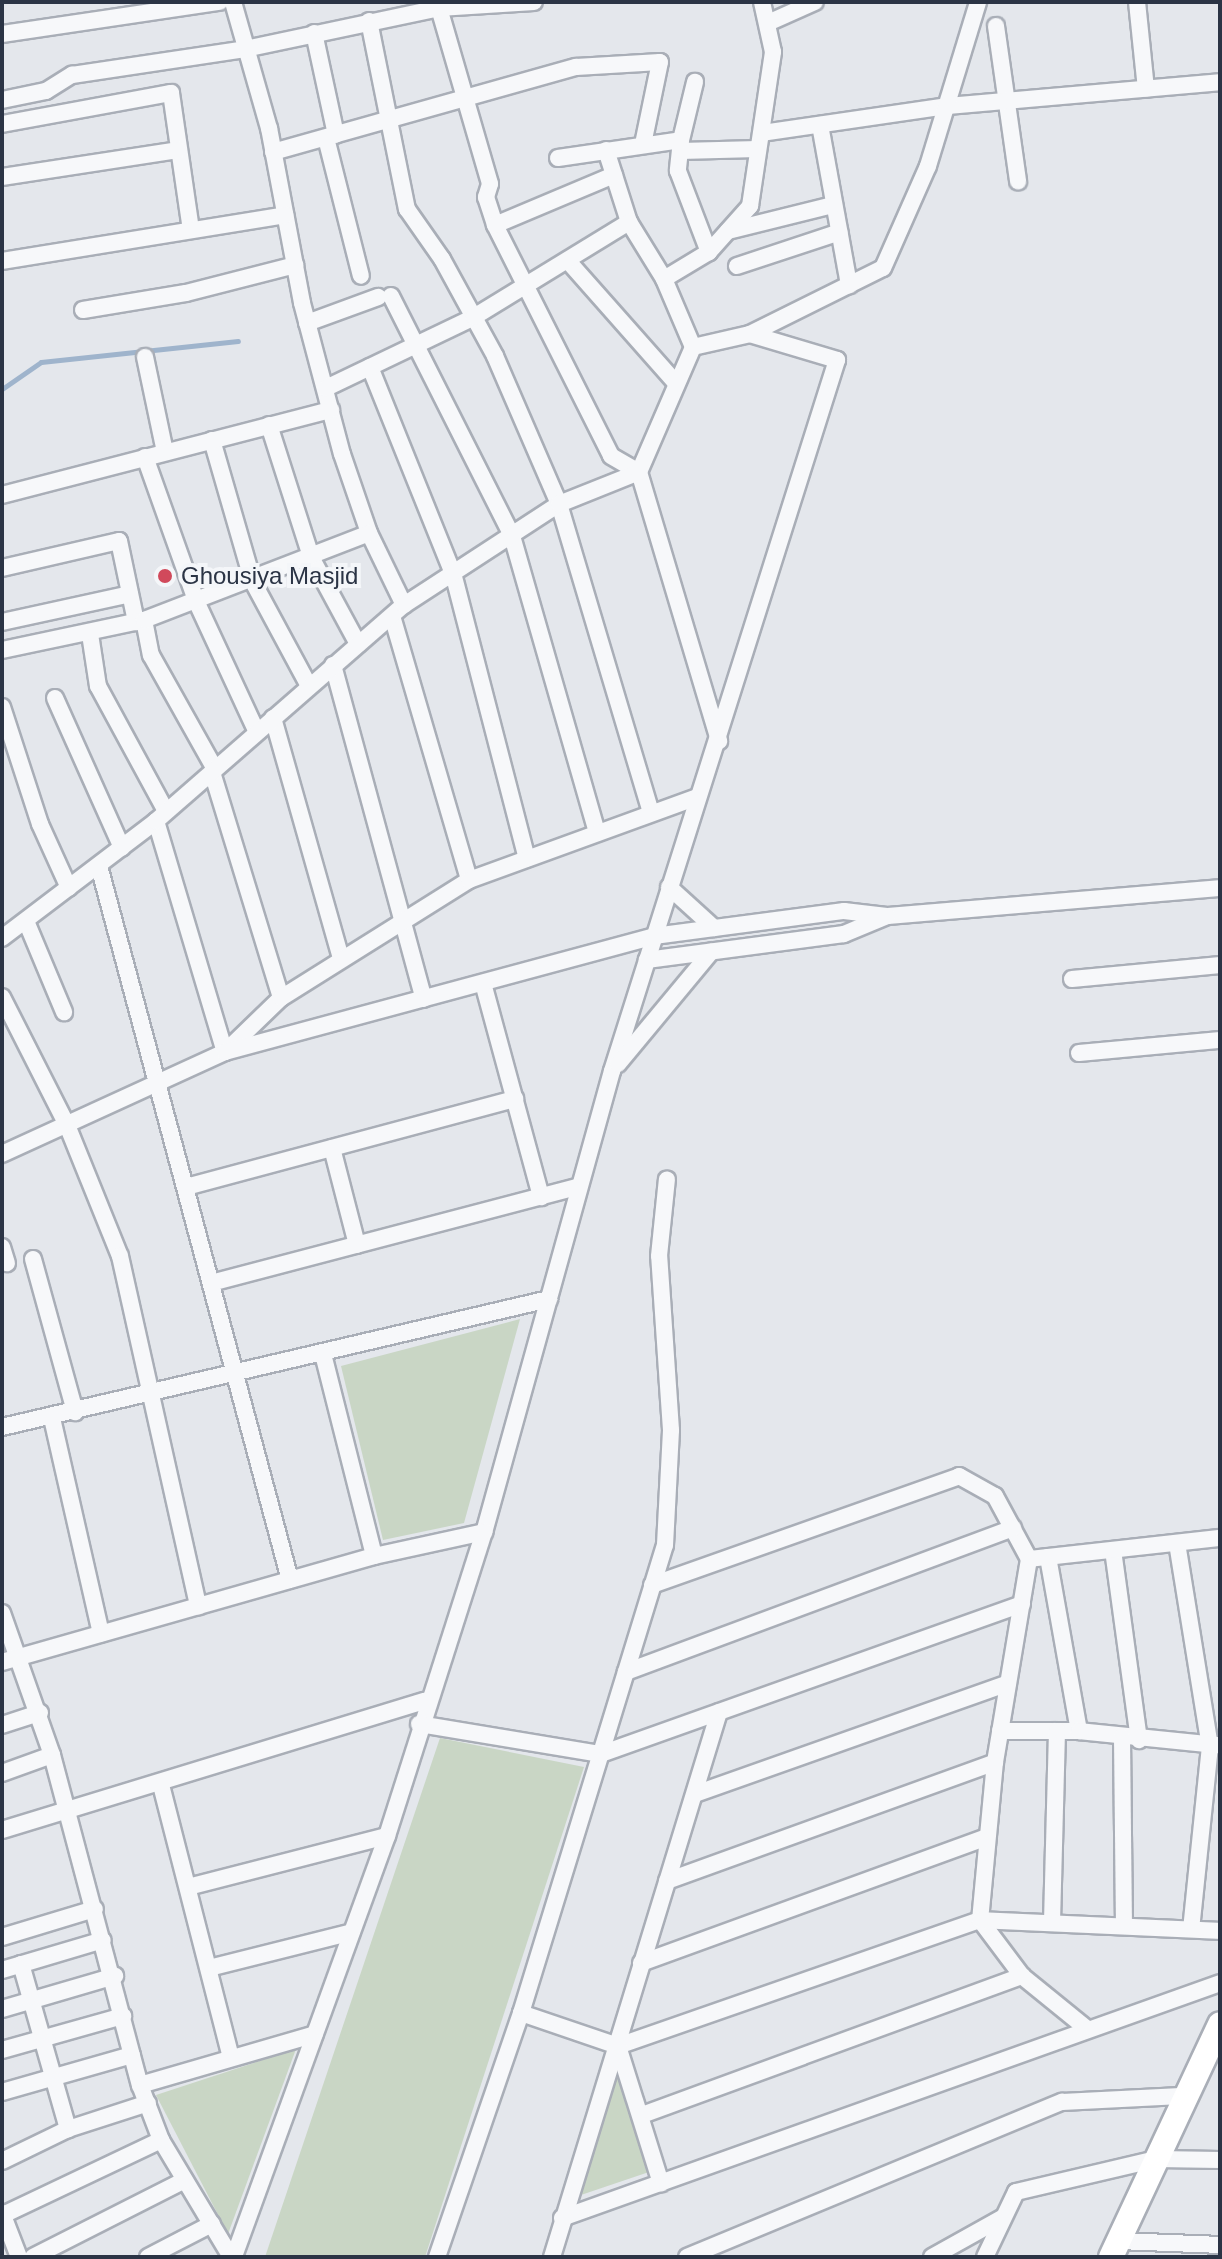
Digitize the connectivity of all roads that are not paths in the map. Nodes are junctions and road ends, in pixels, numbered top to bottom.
1 (220, 2) edge
2 (233, 2) edge
3 (534, 2) edge
4 (762, 2) edge
5 (815, 2) edge
6 (978, 2) edge
7 (1137, 2) edge
8 (459, 4) edge
9 (439, 8) junction
10 (369, 21) junction
11 (770, 22) junction
12 (996, 26) dead end
13 (314, 33) junction
14 (2, 34) edge
15 (245, 49) junction
16 (695, 82) dead end
17 (1220, 82) edge
18 (1146, 89) junction
19 (462, 99) junction
20 (2, 100) edge
21 (1002, 100) junction
22 (947, 106) junction
23 (390, 120) junction
24 (2, 124) edge
25 (820, 125) junction
26 (331, 136) junction
27 (760, 141) junction
28 (643, 144) junction
29 (680, 146) junction
30 (178, 150) junction
31 (606, 150) junction
32 (273, 152) junction
33 (558, 158) dead end
34 (614, 175) junction
35 (2, 177) edge
36 (1018, 181) dead end
37 (833, 205) junction
38 (285, 215) junction
39 (629, 222) junction
40 (495, 225) junction
41 (191, 230) junction
42 (728, 231) junction
43 (840, 232) junction
44 (709, 252) junction
45 (2, 261) edge
46 (568, 261) junction
47 (295, 265) junction
48 (737, 266) dead end
49 (361, 276) dead end
50 (664, 279) junction
51 (849, 285) junction
52 (524, 289) junction
53 (83, 310) dead end
54 (474, 317) junction
55 (307, 323) junction
56 (750, 334) junction
57 (420, 343) junction
58 (693, 347) junction
59 (145, 357) dead end
60 (370, 367) junction
61 (674, 381) junction
62 (326, 388) junction
63 (331, 410) junction
64 (269, 425) junction
65 (212, 440) junction
66 (165, 452) junction
67 (145, 457) junction
68 (639, 472) junction
69 (2, 495) edge
70 (559, 504) junction
71 (369, 533) junction
72 (512, 536) junction
73 (311, 557) junction
74 (2, 568) edge
75 (453, 573) junction
76 (253, 582) junction
77 (130, 594) junction
78 (197, 603) junction
79 (398, 611) junction
80 (140, 621) junction
81 (2, 622) edge
82 (90, 634) junction
83 (358, 644) junction
84 (2, 650) edge
85 (333, 665) junction
86 (309, 686) junction
87 (55, 698) dead end
88 (2, 707) edge
89 (273, 718) junction
90 (257, 732) junction
91 (719, 742) junction
92 (213, 770) junction
93 (697, 797) junction
94 (651, 813) junction
95 (161, 816) junction
96 (597, 833) junction
97 (122, 848) junction
98 (527, 859) junction
99 (99, 866) junction
100 (469, 880) junction
101 (669, 887) junction
102 (69, 888) junction
103 (1220, 888) edge
104 (887, 916) junction
105 (26, 921) junction
106 (400, 921) junction
107 (714, 928) junction
108 (654, 936) junction
109 (2, 938) edge
110 (711, 952) junction
111 (341, 958) junction
112 (647, 960) junction
113 (1220, 965) edge
114 (1072, 979) dead end
115 (483, 983) junction
116 (2, 997) edge
117 (281, 998) junction
118 (424, 999) junction
119 (64, 1012) dead end
120 (1220, 1040) edge
121 (225, 1052) junction
122 (1079, 1053) dead end
123 (612, 1071) junction
124 (157, 1083) junction
125 (515, 1099) junction
126 (67, 1125) junction
127 (332, 1148) junction
128 (2, 1154) edge
129 (667, 1179) dead end
130 (186, 1187) junction
131 (578, 1187) junction
132 (541, 1197) junction
133 (357, 1245) junction
134 (33, 1259) dead end
135 (211, 1283) junction
136 (549, 1299) junction
137 (323, 1354) junction
138 (235, 1376) junction
139 (152, 1392) junction
140 (75, 1412) junction
141 (52, 1418) junction
142 (2, 1427) edge
143 (1013, 1528) junction
144 (484, 1532) junction
145 (1220, 1538) edge
146 (1177, 1543) junction
147 (1113, 1550) junction
148 (374, 1556) junction
149 (1048, 1557) junction
150 (1029, 1559) junction
151 (290, 1580) junction
152 (652, 1585) junction
153 (1022, 1604) junction
154 (198, 1606) junction
155 (2, 1613) edge
156 (101, 1633) junction
157 (2, 1649) edge
158 (10, 1660) edge
159 (626, 1672) junction
160 (1008, 1683) junction
161 (425, 1701) junction
162 (719, 1712) junction
163 (40, 1713) junction
164 (419, 1724) junction
165 (2, 1725) edge
166 (1000, 1731) junction
167 (1057, 1731) junction
168 (1079, 1731) junction
169 (1130, 1738) junction
170 (1215, 1745) edge
171 (601, 1754) junction
172 (52, 1755) junction
173 (995, 1762) junction
174 (2, 1773) edge
175 (161, 1785) junction
176 (695, 1794) junction
177 (68, 1809) junction
178 (2, 1830) edge
179 (387, 1836) junction
180 (987, 1837) junction
181 (667, 1881) junction
182 (188, 1887) junction
183 (95, 1909) junction
184 (980, 1920) junction
185 (1052, 1922) junction
186 (1124, 1923) junction
187 (1191, 1929) junction
188 (1220, 1931) edge
189 (352, 1932) junction
190 (2, 1937) edge
191 (103, 1940) junction
192 (641, 1963) junction
193 (21, 1964) junction
194 (209, 1968) junction
195 (2, 1970) edge
196 (115, 1976) junction
197 (1022, 1976) junction
198 (1220, 1983) edge
199 (32, 1999) junction
200 (2, 2009) edge
201 (521, 2013) junction
202 (123, 2016) junction
203 (1220, 2024) edge
204 (1086, 2028) junction
205 (315, 2034) junction
206 (42, 2039) junction
207 (618, 2046) junction
208 (2, 2050) edge
209 (132, 2055) junction
210 (231, 2057) junction
211 (53, 2077) junction
212 (140, 2085) junction
213 (2, 2092) edge
214 (1181, 2096) junction
215 (148, 2103) junction
216 (642, 2115) junction
217 (68, 2129) junction
218 (161, 2140) junction
219 (1157, 2159) junction
220 (1220, 2160) edge
221 (2, 2161) edge
222 (185, 2180) junction
223 (661, 2183) junction
224 (2, 2214) edge
225 (562, 2218) junction
226 (1002, 2218) junction
227 (212, 2224) junction
228 (1220, 2245) edge
229 (1115, 2249) edge
230 (19, 2257) edge
231 (33, 2257) edge
232 (148, 2257) edge
233 (232, 2257) edge
234 (437, 2257) edge
235 (552, 2257) edge
236 (687, 2257) edge
237 (932, 2257) edge
238 (985, 2257) edge

1 - 14 street
2 - 15 street
3 - 8 street
4 - 11 street
5 - 11 street
6 - 22 street
7 - 18 street
8 - 9 street
9 - 10 street
9 - 19 street
10 - 13 street
10 - 23 street
11 - 27 street
12 - 21 street
13 - 15 street
13 - 26 street
15 - 20 street
15 - 32 street
16 - 29 street
17 - 18 street
18 - 21 street
19 - 23 street
19 - 28 street
19 - 40 street
21 - 22 street
21 - 36 street
22 - 25 street
22 - 51 street
23 - 26 street
23 - 54 street
24 - 30 street
25 - 27 street
25 - 37 street
26 - 32 street
26 - 49 street
27 - 29 street
27 - 42 street
28 - 29 street
28 - 31 street
29 - 44 street
30 - 35 street
30 - 41 street
31 - 33 street
31 - 34 street
32 - 38 street
34 - 39 street
34 - 40 street
37 - 42 street
37 - 43 street
38 - 41 street
38 - 47 street
39 - 46 street
39 - 50 street
40 - 52 street
41 - 45 street
42 - 44 street
43 - 48 street
43 - 51 street
44 - 50 street
46 - 52 street
46 - 61 street
47 - 53 street
47 - 55 street
50 - 58 street
51 - 56 street
52 - 54 street
52 - 68 street
54 - 57 street
54 - 70 street
55 - 57 street
55 - 62 street
56 - 58 street
56 - 91 street
57 - 60 street
57 - 72 street
58 - 61 street
59 - 66 street
60 - 62 street
60 - 75 street
61 - 68 street
62 - 63 street
63 - 64 street
63 - 71 street
64 - 65 street
64 - 73 street
65 - 66 street
65 - 76 street
66 - 67 street
67 - 69 street
67 - 78 street
68 - 70 street
68 - 91 street
70 - 72 street
70 - 94 street
71 - 73 street
71 - 79 street
72 - 75 street
72 - 96 street
73 - 76 street
73 - 83 street
74 - 77 street
75 - 79 street
75 - 98 street
76 - 78 street
76 - 86 street
77 - 80 street
77 - 81 street
78 - 80 street
78 - 90 street
79 - 83 street
79 - 100 street
80 - 82 street
80 - 92 street
82 - 84 street
82 - 95 street
83 - 85 street
85 - 86 street
85 - 106 street
86 - 89 street
87 - 97 street
88 - 102 street
89 - 90 street
89 - 111 street
90 - 92 street
91 - 93 street
92 - 95 street
92 - 117 street
93 - 94 street
93 - 101 street
94 - 96 street
95 - 97 street
95 - 121 street
96 - 98 street
97 - 99 street
98 - 100 street
99 - 102 street
99 - 124 street
100 - 106 street
101 - 107 street
101 - 108 street
102 - 105 street
103 - 104 street
104 - 107 street
104 - 110 street
105 - 109 street
105 - 119 street
106 - 111 street
106 - 118 street
107 - 108 street
108 - 112 street
108 - 115 street
110 - 112 street
110 - 123 street
111 - 117 street
112 - 123 street
113 - 114 street
115 - 118 street
115 - 125 street
116 - 126 street
117 - 121 street
118 - 121 street
120 - 122 street
121 - 124 street
123 - 131 street
124 - 126 street
124 - 130 street
125 - 127 street
125 - 132 street
126 - 128 street
126 - 139 street
127 - 130 street
127 - 133 street
129 - 152 street
130 - 135 street
131 - 132 street
131 - 136 street
132 - 133 street
133 - 135 street
134 - 140 street
135 - 138 street
136 - 137 street
136 - 144 street
137 - 138 street
137 - 148 street
138 - 139 street
138 - 151 street
139 - 140 street
139 - 154 street
140 - 141 street
141 - 142 street
141 - 156 street
143 - 150 street
143 - 152 street
143 - 159 street
144 - 148 street
144 - 161 street
145 - 146 street
146 - 147 street
146 - 170 street
147 - 149 street
147 - 169 street
148 - 151 street
149 - 150 street
149 - 168 street
150 - 153 street
151 - 154 street
152 - 159 street
153 - 160 street
153 - 162 street
154 - 156 street
155 - 158 street
156 - 158 street
157 - 158 street
158 - 163 street
159 - 171 street
160 - 166 street
160 - 176 street
161 - 164 street
161 - 175 street
162 - 171 street
162 - 176 street
163 - 165 street
163 - 172 street
164 - 171 street
164 - 179 street
166 - 167 street
166 - 173 street
167 - 168 street
167 - 185 street
168 - 169 street
169 - 170 street
169 - 186 street
170 - 187 street
171 - 201 street
172 - 174 street
172 - 177 street
173 - 180 street
173 - 181 street
175 - 177 street
175 - 182 street
176 - 181 street
177 - 178 street
177 - 183 street
179 - 182 street
179 - 189 street
180 - 184 street
180 - 192 street
181 - 192 street
182 - 194 street
183 - 190 street
183 - 191 street
184 - 185 street
184 - 197 street
184 - 207 street
185 - 186 street
186 - 187 street
187 - 188 street
189 - 194 street
189 - 205 street
191 - 193 street
191 - 196 street
192 - 207 street
193 - 195 street
193 - 199 street
194 - 210 street
196 - 199 street
196 - 202 street
197 - 204 street
197 - 216 street
198 - 204 street
199 - 200 street
199 - 206 street
201 - 207 street
201 - 234 street
202 - 206 street
202 - 209 street
203 - 214 street
204 - 223 street
205 - 210 street
205 - 233 street
206 - 208 street
206 - 211 street
207 - 216 street
207 - 225 street
209 - 211 street
209 - 212 street
210 - 212 street
211 - 213 street
211 - 217 street
212 - 215 street
214 - 219 street
214 - 236 street
215 - 217 street
215 - 218 street
216 - 223 street
217 - 221 street
218 - 222 street
218 - 224 street
219 - 220 street
219 - 226 street
219 - 229 street
222 - 227 street
222 - 231 street
223 - 225 street
224 - 230 street
225 - 235 street
226 - 237 street
226 - 238 street
227 - 232 street
227 - 233 street
228 - 229 street

